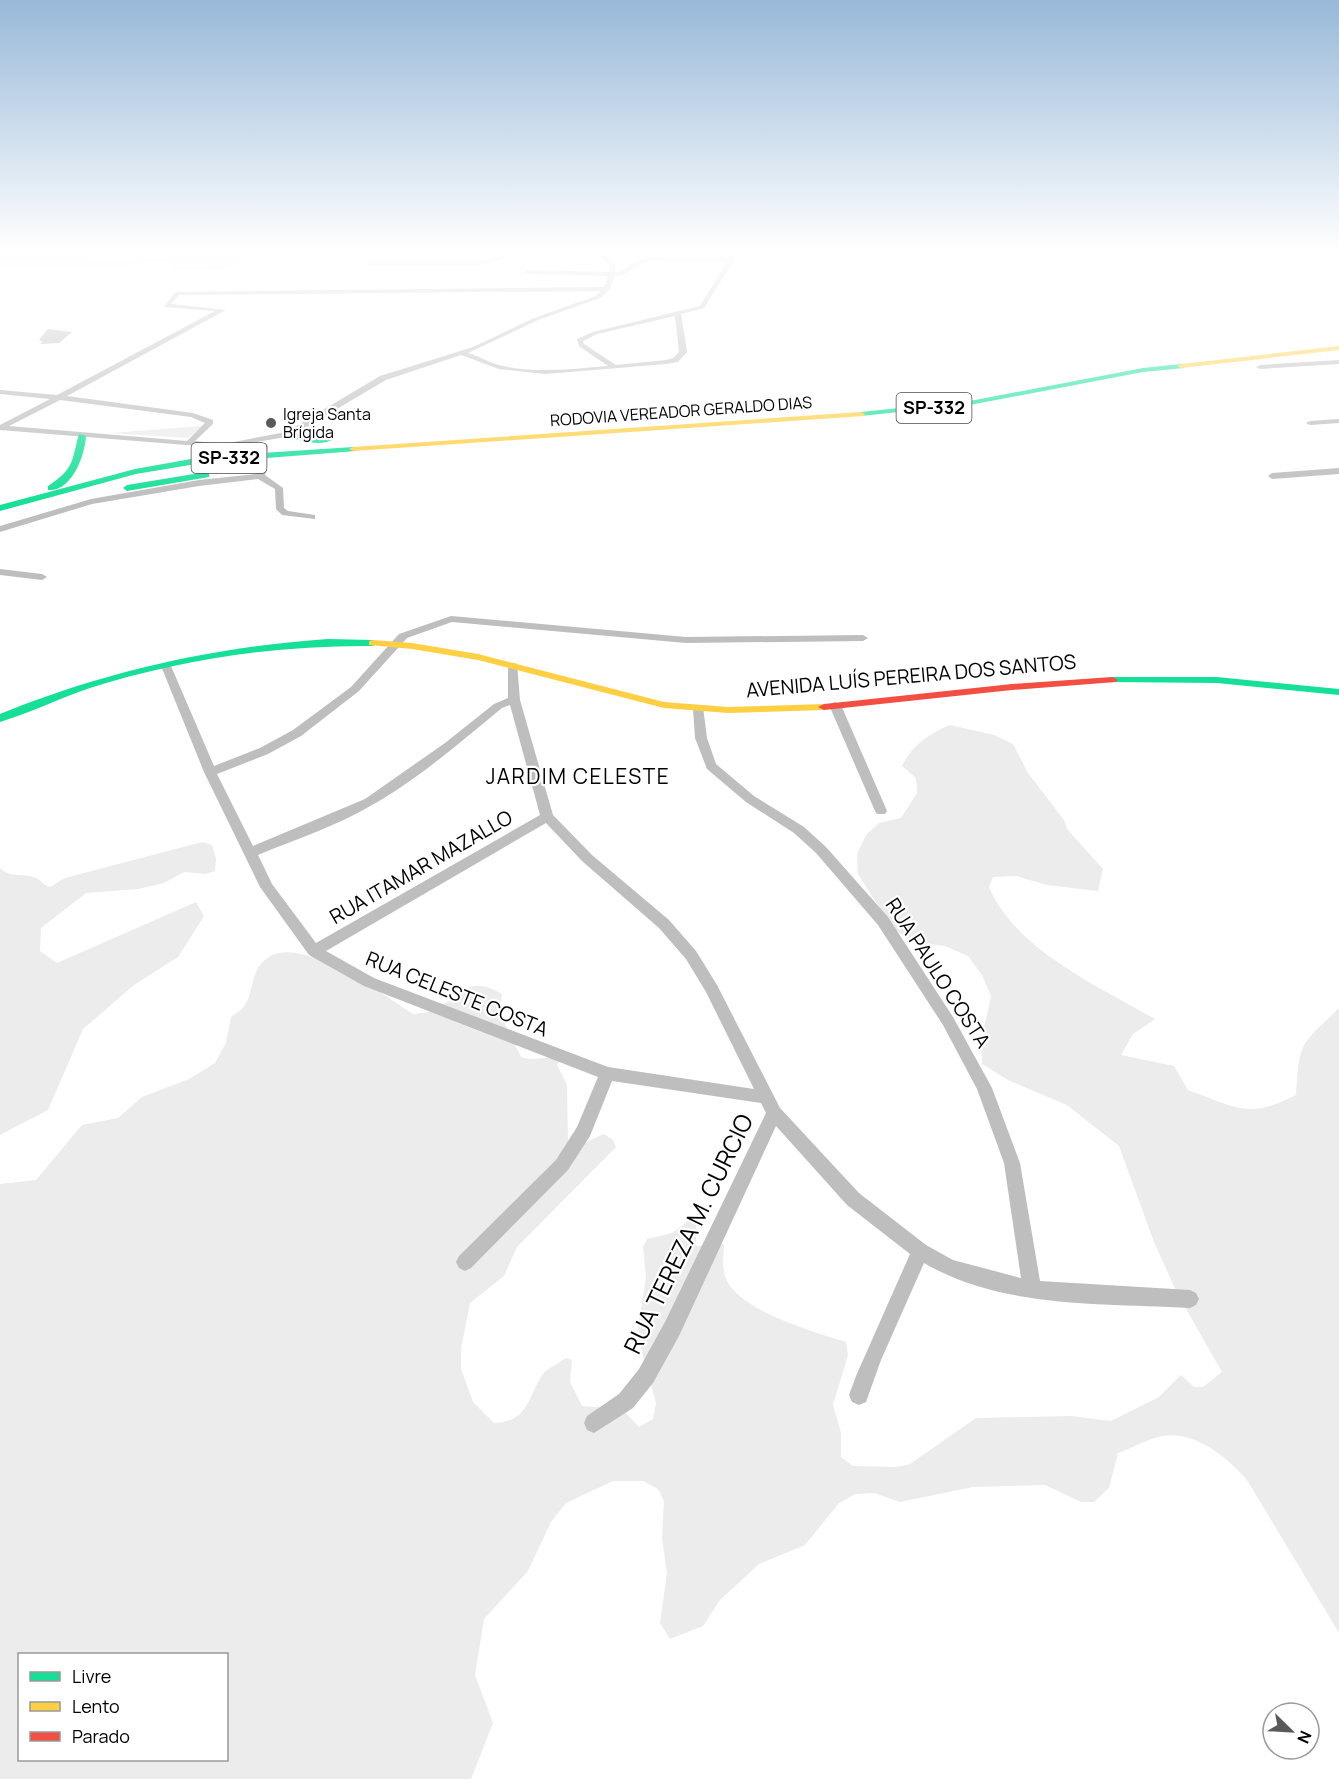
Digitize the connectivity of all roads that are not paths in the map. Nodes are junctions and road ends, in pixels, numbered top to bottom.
1 (175, 336) edge
2 (502, 336) edge
3 (588, 336) edge
4 (681, 336) edge
5 (476, 348) junction
6 (1339, 348) edge
7 (460, 353) junction
8 (479, 357) junction
9 (1339, 362) edge
10 (614, 366) junction
11 (1260, 367) dead end
12 (0, 392) edge
13 (58, 397) junction
14 (1339, 421) edge
15 (1310, 423) dead end
16 (0, 428) edge
17 (288, 434) junction
18 (82, 436) junction
19 (525, 437) junction
20 (437, 442) junction
21 (188, 444) junction
22 (263, 444) junction
23 (262, 470) junction
24 (1339, 471) edge
25 (1272, 476) dead end
26 (30, 500) junction
27 (0, 510) edge
28 (312, 518) dead end
29 (0, 519) edge
30 (0, 529) edge
31 (0, 572) edge
32 (42, 577) dead end
33 (863, 638) dead end
34 (397, 642) junction
35 (166, 666) junction
36 (513, 666) junction
37 (1339, 692) edge
38 (514, 700) junction
39 (835, 705) junction
40 (699, 709) junction
41 (0, 718) edge
42 (210, 772) junction
43 (880, 811) dead end
44 (547, 817) junction
45 (250, 853) junction
46 (314, 951) junction
47 (607, 1074) junction
48 (764, 1097) junction
49 (774, 1113) junction
50 (920, 1251) junction
51 (465, 1262) dead end
52 (1032, 1290) junction
53 (1190, 1299) dead end
54 (859, 1395) dead end
55 (594, 1423) dead end

1 - 13 street
2 - 5 street
3 - 10 street
4 - 10 street
5 - 7 street
5 - 8 street
6 - 19 main road, RODOVIA VEREADOR GERALDO DIAS / SP-332
7 - 8 street
7 - 17 street
8 - 10 street
9 - 11 street
12 - 13 street
13 - 16 street
13 - 21 street
14 - 15 street
16 - 18 street
17 - 20 main road
17 - 22 street
18 - 21 street
18 - 26 main road
19 - 20 main road, RODOVIA VEREADOR GERALDO DIAS / SP-332
19 - 23 main road
20 - 26 main road, RODOVIA VEREADOR GERALDO DIAS / SP-332
21 - 22 street
22 - 23 street, bridge
23 - 28 street
23 - 29 main road
23 - 30 street
24 - 25 street
26 - 27 main road, RODOVIA VEREADOR GERALDO DIAS / SP-332
31 - 32 street
33 - 34 street
34 - 35 main road, AVENIDA LUÍS PEREIRA DOS SANTOS
34 - 36 main road, AVENIDA LUÍS PEREIRA DOS SANTOS
34 - 42 street
35 - 41 main road, AVENIDA LUÍS PEREIRA DOS SANTOS
35 - 42 street, RUA CELESTE COSTA
36 - 38 street
36 - 40 main road, AVENIDA LUÍS PEREIRA DOS SANTOS
37 - 39 main road, AVENIDA LUÍS PEREIRA DOS SANTOS
38 - 44 street
38 - 45 street
39 - 40 main road, AVENIDA LUÍS PEREIRA DOS SANTOS
39 - 43 street
40 - 52 street, RUA PAULO COSTA
42 - 45 street, RUA CELESTE COSTA
44 - 46 street, RUA ITAMAR MAZALLO
44 - 48 street
45 - 46 street, RUA CELESTE COSTA
46 - 47 street, RUA CELESTE COSTA
47 - 48 street, RUA CELESTE COSTA
47 - 51 street
48 - 49 street
49 - 50 street
49 - 55 street, RUA TEREZA M. CURCIO
50 - 52 street
50 - 54 street
52 - 53 street

